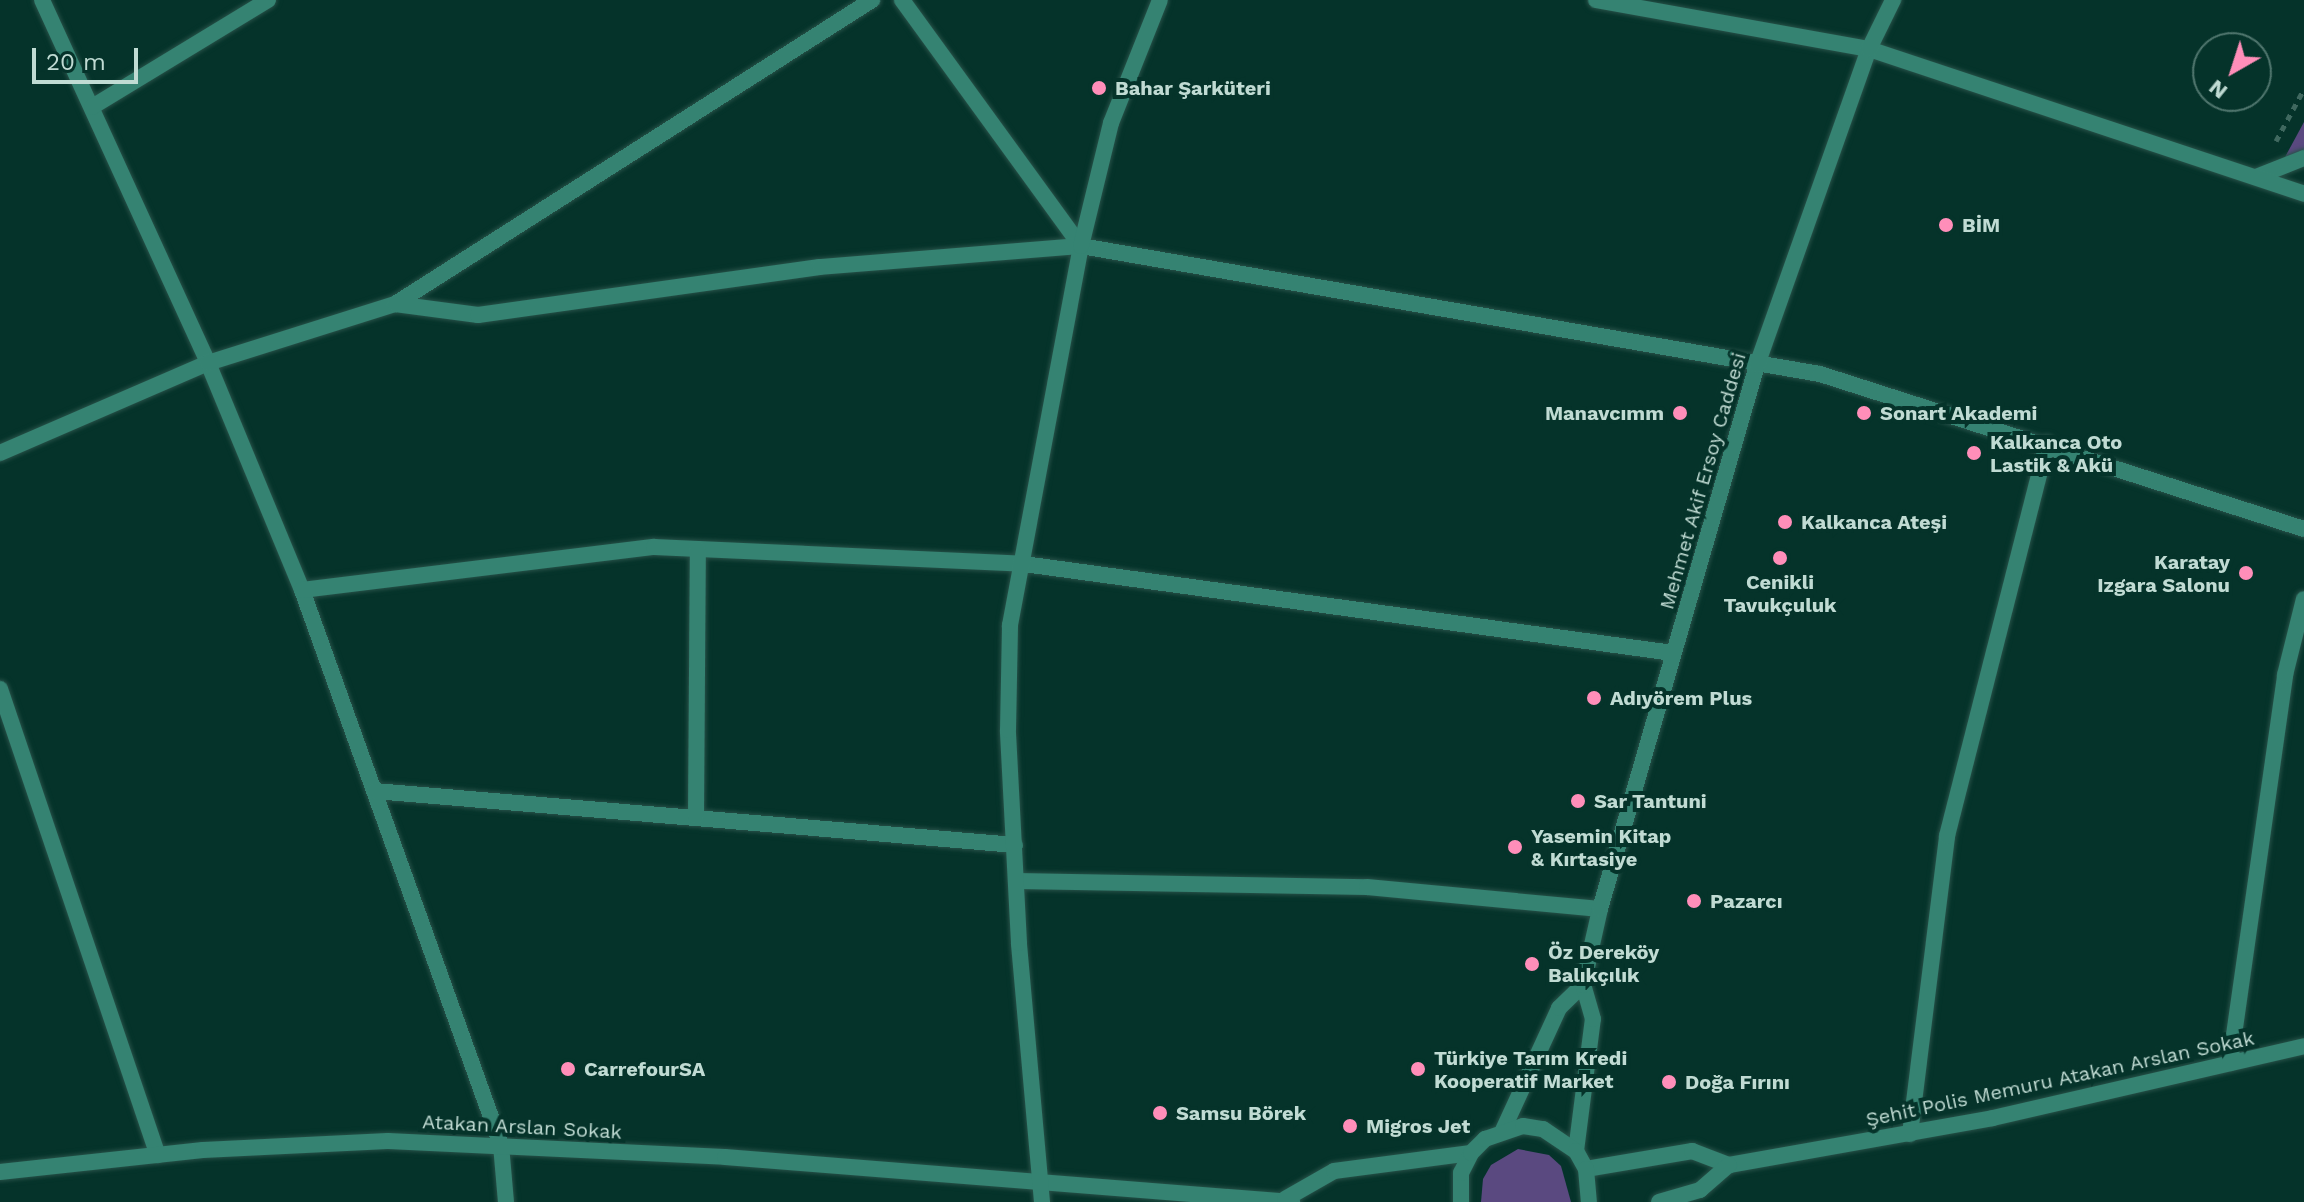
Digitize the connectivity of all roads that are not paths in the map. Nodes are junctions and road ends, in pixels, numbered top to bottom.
1 (42, 0) edge
2 (268, 0) edge
3 (872, 0) edge
4 (902, 0) edge
5 (1160, 0) edge
6 (1596, 0) edge
7 (1893, 0) edge
8 (1869, 49) junction
9 (92, 107) junction
10 (2304, 158) edge
11 (2256, 177) junction
12 (2304, 194) edge
13 (1081, 246) junction
14 (395, 304) junction
15 (208, 363) junction
16 (1757, 365) junction
17 (2047, 444) junction
18 (0, 453) edge
19 (2304, 529) edge
20 (698, 549) junction
21 (1024, 564) junction
22 (302, 590) junction
23 (2304, 599) edge
24 (1673, 653) junction
25 (0, 689) edge
26 (375, 791) junction
27 (696, 816) junction
28 (1015, 845) junction
29 (1016, 881) junction
30 (1600, 909) junction
31 (1583, 985) junction
32 (2304, 1046) edge
33 (2230, 1063) junction
34 (1503, 1130) junction
35 (1910, 1134) junction
36 (501, 1145) junction
37 (1576, 1151) junction
38 (1471, 1153) junction
39 (158, 1155) junction
40 (1729, 1165) junction
41 (1586, 1169) junction
42 (0, 1172) edge
43 (1042, 1194) edge
44 (1288, 1200) edge
45 (506, 1202) edge
46 (1461, 1202) edge
47 (1589, 1202) edge
48 (1659, 1202) edge

1 - 9 street
2 - 9 street
3 - 14 street
4 - 13 street
5 - 13 street
6 - 8 street
7 - 8 street, Mehmet Akif Ersoy Caddesi
8 - 11 street
8 - 16 street, Mehmet Akif Ersoy Caddesi
9 - 15 street
10 - 11 street
11 - 12 street
13 - 14 street
13 - 16 street
13 - 21 street
14 - 15 street
15 - 18 street
15 - 22 street
16 - 17 street
16 - 24 street, Mehmet Akif Ersoy Caddesi
17 - 19 street
17 - 35 street
20 - 21 street
20 - 22 street
20 - 27 street
21 - 24 street
21 - 28 street
22 - 26 street
23 - 33 street
24 - 30 street, Mehmet Akif Ersoy Caddesi
25 - 39 street
26 - 27 street
26 - 36 street
27 - 28 street
28 - 29 street
29 - 30 street
29 - 43 street
30 - 31 street, Mehmet Akif Ersoy Caddesi
31 - 34 street
31 - 37 street
32 - 33 street, Şehit Polis Memuru Atakan Arslan Sokak
33 - 35 street, Şehit Polis Memuru Atakan Arslan Sokak
34 - 37 street
34 - 38 street
35 - 40 street, Şehit Polis Memuru Atakan Arslan Sokak
36 - 39 street, Atakan Arslan Sokak
36 - 43 street, Atakan Arslan Sokak
36 - 45 street
37 - 41 street
38 - 44 street
38 - 46 street
39 - 42 street, Atakan Arslan Sokak
40 - 41 street
40 - 48 street
41 - 47 street
43 - 44 street, Atakan Arslan Sokak

